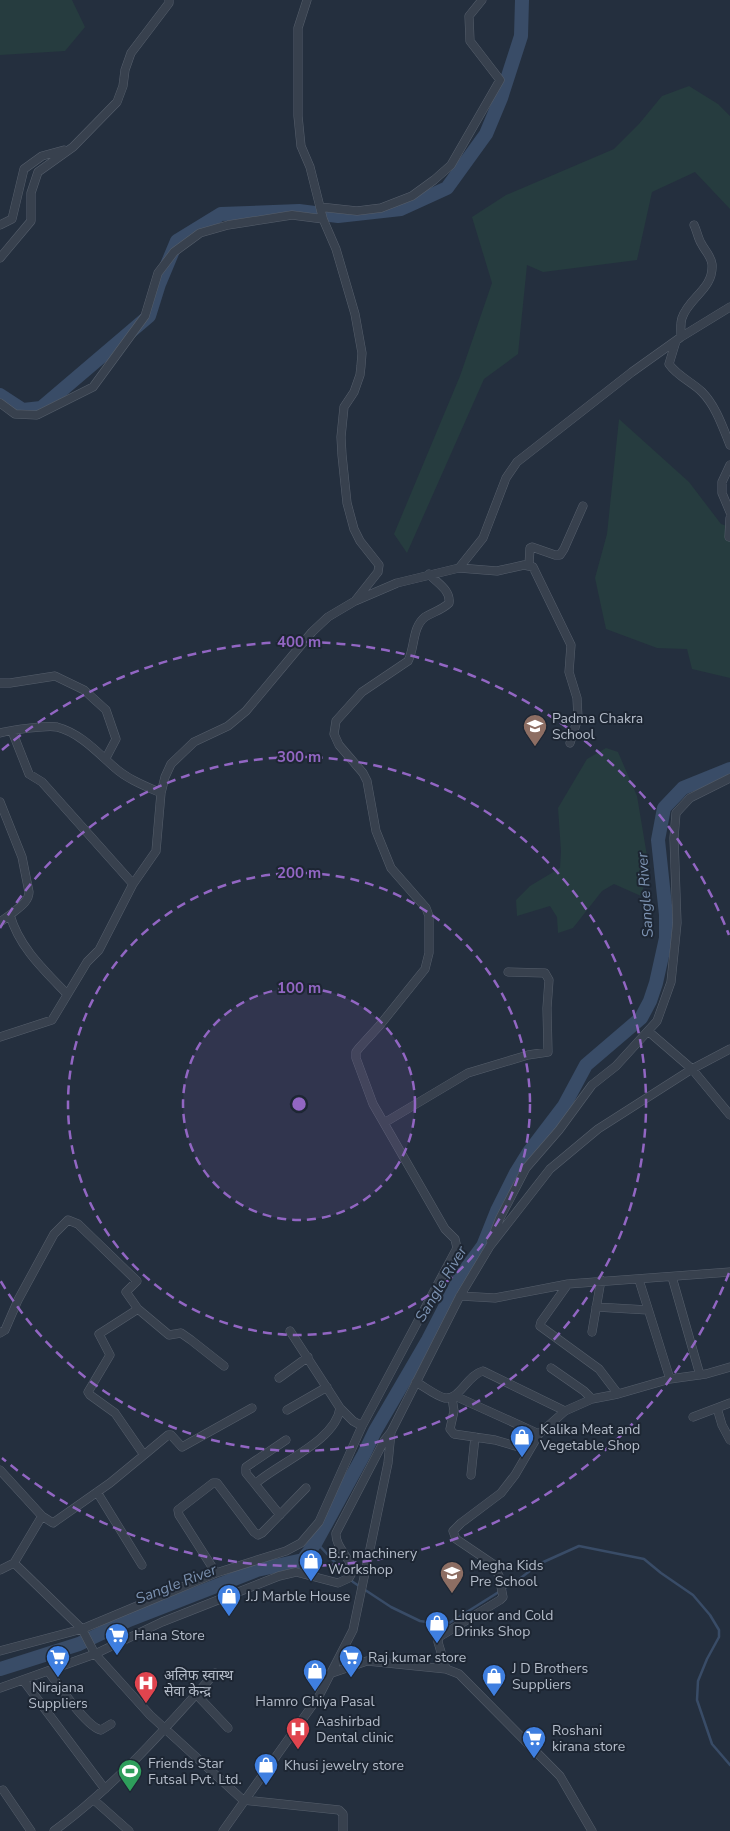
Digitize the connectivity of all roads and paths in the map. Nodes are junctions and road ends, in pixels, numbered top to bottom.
1 (169, 0) edge
2 (307, 0) edge
3 (482, 0) edge
4 (74, 147) junction
5 (322, 213) junction
6 (694, 225) dead end
7 (1, 226) edge
8 (0, 258) edge
9 (730, 307) edge
10 (679, 339) junction
11 (0, 403) edge
12 (730, 445) edge
13 (730, 465) edge
14 (583, 506) dead end
15 (730, 512) edge
16 (730, 518) edge
17 (729, 538) dead end
18 (529, 565) junction
19 (459, 568) junction
20 (429, 574) junction
21 (355, 601) junction
22 (0, 683) edge
23 (12, 731) junction
24 (0, 733) edge
25 (570, 744) dead end
26 (106, 758) junction
27 (730, 778) edge
28 (161, 793) junction
29 (0, 802) edge
30 (133, 884) junction
31 (10, 915) junction
32 (0, 922) edge
33 (508, 972) dead end
34 (67, 994) junction
35 (648, 1031) junction
36 (0, 1037) edge
37 (730, 1049) edge
38 (692, 1069) junction
39 (730, 1115) edge
40 (384, 1123) junction
41 (490, 1246) junction
42 (730, 1272) edge
43 (672, 1276) junction
44 (601, 1280) junction
45 (639, 1280) junction
46 (568, 1284) junction
47 (460, 1296) junction
48 (596, 1307) junction
49 (138, 1309) junction
50 (648, 1310) junction
51 (290, 1331) dead end
52 (592, 1332) dead end
53 (0, 1333) edge
54 (308, 1357) junction
55 (224, 1366) dead end
56 (730, 1367) edge
57 (551, 1368) dead end
58 (700, 1375) junction
59 (279, 1378) dead end
60 (670, 1379) junction
61 (416, 1382) junction
62 (327, 1388) junction
63 (618, 1394) junction
64 (454, 1397) junction
65 (592, 1399) junction
66 (730, 1403) edge
67 (252, 1408) dead end
68 (340, 1408) junction
69 (717, 1408) junction
70 (287, 1410) dead end
71 (564, 1411) junction
72 (693, 1417) dead end
73 (362, 1426) junction
74 (391, 1432) junction
75 (539, 1434) junction
76 (475, 1437) junction
77 (286, 1440) dead end
78 (730, 1440) edge
79 (529, 1450) junction
80 (144, 1455) junction
81 (0, 1470) edge
82 (471, 1476) dead end
83 (255, 1484) junction
84 (306, 1488) dead end
85 (97, 1492) junction
86 (280, 1515) junction
87 (42, 1516) junction
88 (14, 1563) junction
89 (142, 1565) dead end
90 (0, 1570) edge
91 (216, 1573) junction
92 (83, 1631) junction
93 (0, 1651) edge
94 (94, 1651) junction
95 (446, 1669) junction
96 (48, 1671) junction
97 (215, 1673) dead end
98 (332, 1673) junction
99 (23, 1680) junction
100 (0, 1688) edge
101 (196, 1694) junction
102 (111, 1724) dead end
103 (164, 1728) junction
104 (228, 1728) dead end
105 (104, 1789) junction
106 (3, 1790) dead end
107 (94, 1800) junction
108 (243, 1800) junction
109 (31, 1831) edge
110 (54, 1831) edge
111 (129, 1831) edge
112 (223, 1831) edge
113 (342, 1831) edge
114 (592, 1831) edge

1 - 4 street
2 - 5 street
3 - 5 street
4 - 7 street
4 - 8 street
5 - 11 street
5 - 21 street
6 - 10 street
9 - 10 street
10 - 12 street
10 - 19 street
13 - 15 street
14 - 18 street
16 - 17 street
18 - 19 street
18 - 25 street
19 - 20 street
20 - 21 street
20 - 40 street
21 - 28 street
22 - 26 street
23 - 24 street
23 - 26 street
23 - 30 street
26 - 28 street
27 - 35 street
28 - 30 street
29 - 31 street
30 - 34 street
31 - 32 street
31 - 34 street
33 - 40 street
34 - 36 street
35 - 38 street
35 - 41 street
37 - 38 street
38 - 39 street
38 - 41 street
40 - 73 street
41 - 47 street
42 - 43 street
43 - 45 street
43 - 58 street
44 - 45 street
44 - 46 street
44 - 48 street
45 - 50 street
46 - 47 street
46 - 63 street
47 - 61 street
48 - 50 street
48 - 52 street
49 - 53 street
49 - 55 street
49 - 80 street
50 - 60 street
51 - 54 street
54 - 59 street
54 - 62 street
56 - 58 street
57 - 65 street
58 - 60 street
60 - 63 street
61 - 64 street
61 - 74 street
62 - 68 street
62 - 70 street
63 - 65 street
64 - 71 street
64 - 75 street
64 - 76 street
65 - 71 street
66 - 69 street
67 - 80 street
68 - 73 street
68 - 83 street
69 - 72 street
69 - 78 street
71 - 75 street
73 - 91 street
74 - 94 street
74 - 98 street
75 - 79 street
76 - 79 street
76 - 82 street
77 - 83 street
79 - 95 street
80 - 85 street
81 - 87 street
83 - 86 street
84 - 86 street
85 - 87 street
85 - 89 street
86 - 91 street
87 - 88 street
88 - 90 street
88 - 92 street
91 - 92 street
92 - 93 street
92 - 94 street
94 - 96 street
94 - 103 street
95 - 98 street
95 - 114 street
96 - 99 street
96 - 102 street
97 - 101 street
98 - 108 street
99 - 100 street
99 - 105 street
101 - 103 street
101 - 104 street
103 - 105 street
103 - 108 street
105 - 107 street
106 - 109 street
107 - 110 street
107 - 111 street
108 - 112 street
108 - 113 street

